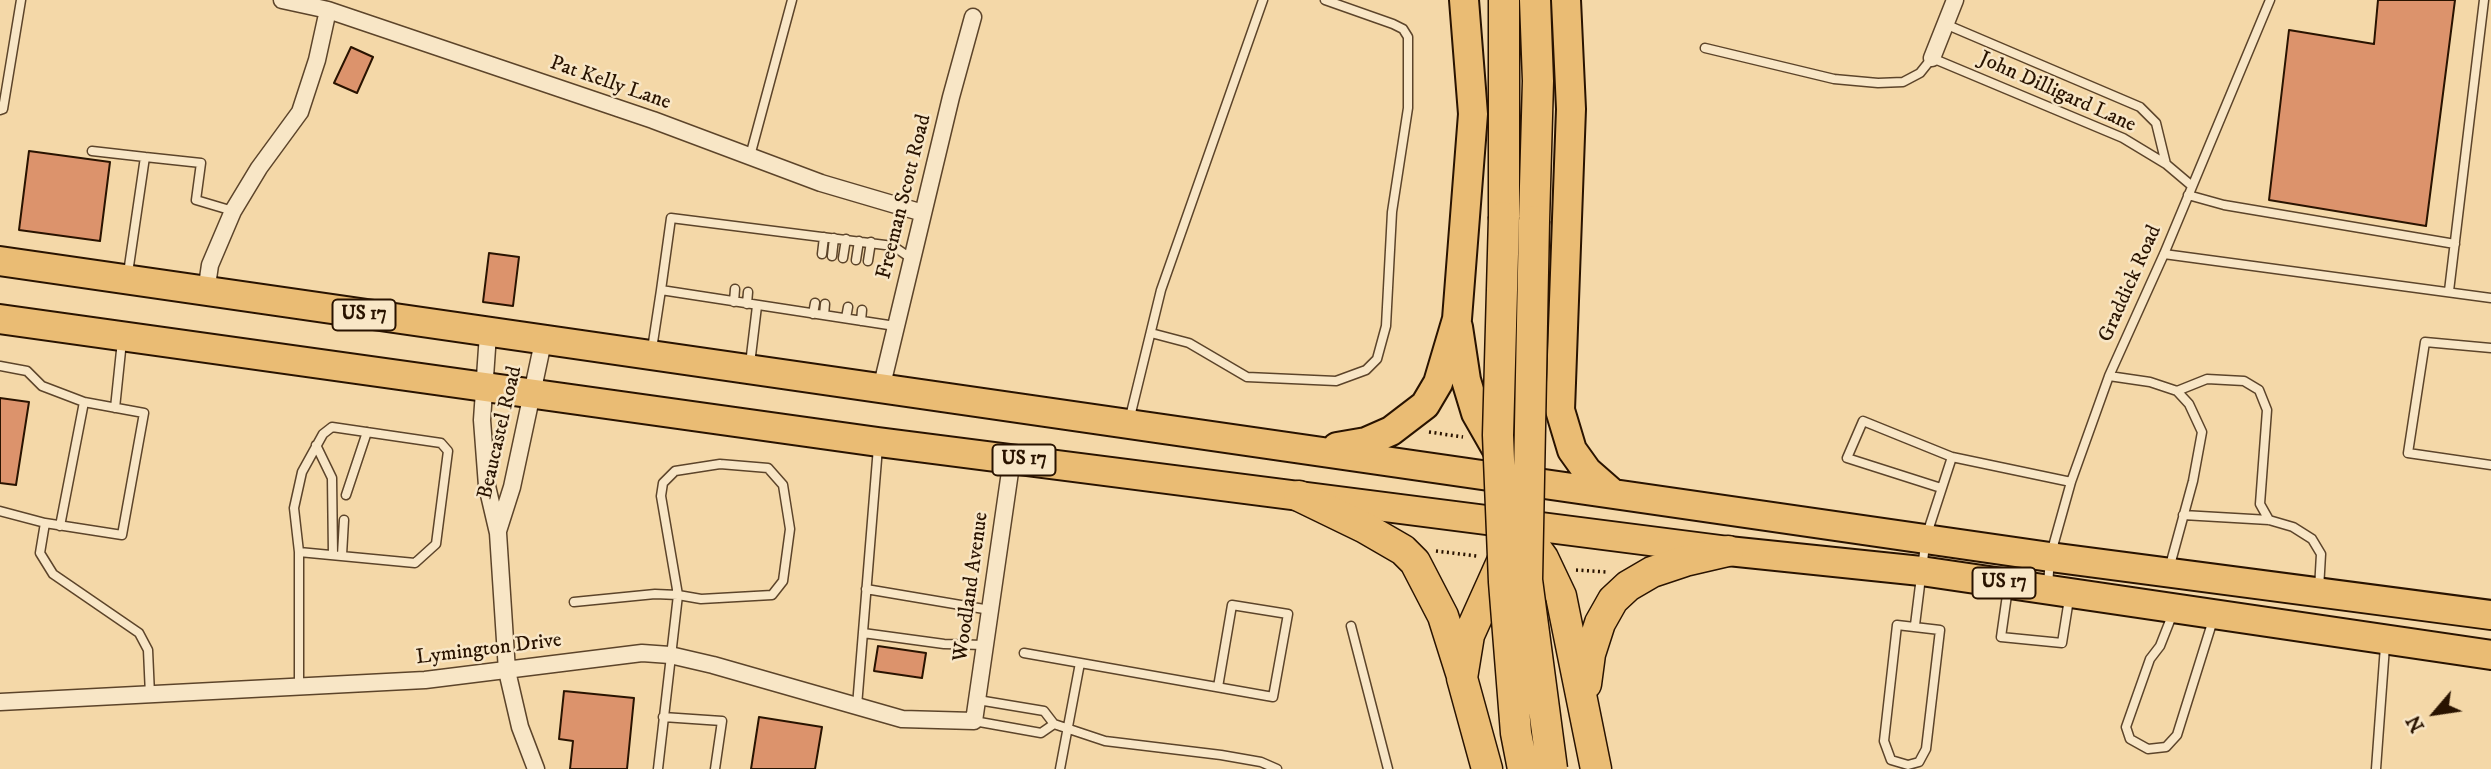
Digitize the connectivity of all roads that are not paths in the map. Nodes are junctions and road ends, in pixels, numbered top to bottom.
1 (21, 0) edge
2 (282, 0) edge
3 (792, 0) edge
4 (1263, 0) edge
5 (1325, 0) edge
6 (1464, 0) edge
7 (1504, 0) edge
8 (1535, 0) edge
9 (1566, 0) edge
10 (1955, 0) edge
11 (2270, 0) edge
12 (2484, 0) edge
13 (328, 10) junction
14 (973, 17) dead end
15 (1945, 24) junction
16 (1706, 48) dead end
17 (1932, 58) junction
18 (0, 110) edge
19 (92, 151) dead end
20 (750, 156) junction
21 (145, 157) junction
22 (2166, 164) junction
23 (2190, 190) junction
24 (233, 211) junction
25 (923, 213) junction
26 (742, 227) junction
27 (755, 228) junction
28 (741, 237) dead end
29 (824, 237) junction
30 (834, 238) junction
31 (846, 239) junction
32 (754, 240) dead end
33 (859, 241) junction
34 (871, 242) junction
35 (2455, 244) junction
36 (822, 254) dead end
37 (2165, 254) junction
38 (832, 256) dead end
39 (843, 258) dead end
40 (912, 259) junction
41 (856, 260) dead end
42 (0, 261) edge
43 (868, 261) dead end
44 (127, 280) junction
45 (661, 289) junction
46 (735, 289) dead end
47 (2449, 291) junction
48 (206, 292) junction
49 (748, 292) dead end
50 (2491, 298) edge
51 (734, 302) junction
52 (815, 303) dead end
53 (747, 304) junction
54 (825, 304) dead end
55 (837, 305) dead end
56 (757, 306) junction
57 (848, 307) dead end
58 (862, 310) dead end
59 (813, 314) junction
60 (824, 315) junction
61 (835, 317) junction
62 (846, 318) junction
63 (0, 319) edge
64 (1457, 319) junction
65 (861, 321) junction
66 (895, 326) junction
67 (1151, 333) junction
68 (488, 334) junction
69 (123, 337) junction
70 (543, 342) junction
71 (2491, 348) edge
72 (650, 357) junction
73 (0, 366) edge
74 (749, 371) junction
75 (2109, 376) junction
76 (1559, 380) junction
77 (483, 388) junction
78 (881, 389) junction
79 (2177, 391) junction
80 (533, 394) junction
81 (84, 402) junction
82 (114, 408) junction
83 (1129, 424) junction
84 (367, 432) junction
85 (878, 442) junction
86 (317, 445) junction
87 (1320, 450) junction
88 (1952, 457) junction
89 (1012, 458) junction
90 (2491, 465) edge
91 (1513, 478) junction
92 (2071, 482) junction
93 (1941, 488) junction
94 (1611, 492) junction
95 (346, 495) dead end
96 (1299, 496) junction
97 (0, 512) edge
98 (2183, 515) junction
99 (344, 520) dead end
100 (2269, 520) junction
101 (1517, 522) junction
102 (45, 523) junction
103 (60, 526) junction
104 (498, 533) junction
105 (1926, 537) junction
106 (1728, 551) junction
107 (299, 552) junction
108 (337, 554) junction
109 (2050, 557) junction
110 (1921, 571) junction
111 (2168, 572) junction
112 (2008, 584) junction
113 (866, 589) junction
114 (2059, 591) junction
115 (2319, 592) junction
116 (678, 595) junction
117 (575, 602) dead end
118 (2175, 608) junction
119 (990, 610) junction
120 (2215, 614) junction
121 (2491, 615) edge
122 (1915, 625) junction
123 (1351, 626) dead end
124 (863, 633) junction
125 (2386, 639) junction
126 (985, 645) junction
127 (1024, 653) dead end
128 (2491, 654) edge
129 (670, 655) junction
130 (1080, 663) junction
131 (507, 671) junction
132 (1462, 678) junction
133 (299, 687) junction
134 (1218, 687) junction
135 (150, 695) junction
136 (1584, 698) junction
137 (978, 700) junction
138 (0, 702) edge
139 (857, 706) junction
140 (663, 717) junction
141 (974, 721) junction
142 (1054, 724) junction
143 (1068, 728) junction
144 (536, 769) edge
145 (658, 769) edge
146 (715, 769) edge
147 (1060, 769) edge
148 (1277, 769) edge
149 (1388, 769) edge
150 (1486, 769) edge
151 (1523, 769) edge
152 (1552, 769) edge
153 (1596, 769) edge
154 (2375, 769) edge

1 - 18 lane
2 - 13 street, Pat Kelly Lane
3 - 20 lane
4 - 67 lane
5 - 67 lane
6 - 64 highway
7 - 151 highway, bridge
8 - 152 highway, bridge
9 - 76 highway
10 - 15 street
11 - 23 lane, Graddick Road
12 - 35 lane
13 - 20 street, Pat Kelly Lane
13 - 24 street
14 - 25 street, Freeman Scott Road
15 - 17 street
15 - 22 lane, John Dilligard Lane
16 - 17 lane
17 - 22 lane, John Dilligard Lane
19 - 21 lane
20 - 25 street, Pat Kelly Lane
21 - 24 lane
21 - 44 lane
22 - 23 lane, John Dilligard Lane
23 - 35 lane
23 - 37 lane, Graddick Road
24 - 48 street
25 - 40 street, Freeman Scott Road
26 - 27 lane
26 - 28 lane
26 - 45 lane
27 - 29 lane
27 - 32 lane
29 - 30 lane
29 - 36 lane
30 - 31 lane
30 - 38 lane
31 - 33 lane
31 - 39 lane
33 - 34 lane
33 - 41 lane
34 - 40 lane
34 - 43 lane
35 - 47 lane
37 - 47 lane
37 - 75 lane, Graddick Road
40 - 66 street, Freeman Scott Road
42 - 44 highway, US 17
44 - 48 highway, US 17
45 - 51 lane
45 - 72 lane
46 - 51 lane
47 - 50 lane
48 - 68 highway, US 17
49 - 53 lane
51 - 53 lane
52 - 59 lane
53 - 56 lane
54 - 60 lane
55 - 61 lane
56 - 59 lane
56 - 74 lane
57 - 62 lane
58 - 65 lane
59 - 60 lane
60 - 61 lane
61 - 62 lane
62 - 65 lane
63 - 69 highway, US 17
64 - 87 highway
64 - 91 highway
65 - 66 lane
66 - 78 street, Freeman Scott Road
67 - 83 lane
68 - 70 highway, US 17
68 - 77 street, Beaucastel Road
69 - 77 highway, US 17
69 - 82 lane
70 - 72 highway, US 17
70 - 80 street, Beaucastel Road
71 - 90 lane
72 - 74 highway, US 17
73 - 81 lane
74 - 78 highway, US 17
75 - 79 lane
75 - 92 lane, Graddick Road
76 - 91 highway
76 - 94 highway
77 - 80 highway, US 17
77 - 104 street, Beaucastel Road
78 - 83 highway, US 17
79 - 98 lane
79 - 100 lane
80 - 85 highway, US 17
80 - 104 street, Beaucastel Road
81 - 82 lane
81 - 103 lane
82 - 103 lane
83 - 87 highway, US 17
84 - 86 lane
84 - 95 lane
84 - 108 lane
85 - 89 highway, US 17
85 - 113 lane
86 - 107 lane
86 - 108 lane
87 - 91 highway, US 17
88 - 92 lane
88 - 93 lane
88 - 93 lane
89 - 96 highway, US 17
89 - 119 street, Woodland Avenue
91 - 94 highway, US 17
91 - 101 highway
92 - 109 lane, Graddick Road
93 - 105 lane
94 - 105 highway, US 17
96 - 101 highway, US 17
96 - 132 highway
97 - 102 lane
98 - 100 lane
98 - 111 lane
99 - 108 lane
100 - 115 lane
101 - 106 highway, US 17
101 - 132 highway
101 - 136 highway
102 - 103 lane
102 - 135 lane
104 - 131 street, Beaucastel Road
105 - 109 highway, US 17
105 - 110 lane
106 - 110 highway, US 17
106 - 136 highway
107 - 108 lane
107 - 133 lane
109 - 111 highway, US 17
109 - 114 lane, Graddick Road
110 - 112 highway, US 17
110 - 122 lane
111 - 115 highway, US 17
112 - 114 highway, US 17
112 - 114 lane, Graddick Road
113 - 119 lane
113 - 124 lane
114 - 118 highway, US 17
115 - 121 highway, US 17
116 - 116 lane
116 - 117 lane
116 - 129 lane
118 - 120 highway, US 17
118 - 120 lane
119 - 126 street, Woodland Avenue
120 - 125 highway, US 17
122 - 122 lane
123 - 149 lane
124 - 126 lane
124 - 139 lane
125 - 128 highway, US 17
125 - 154 lane
126 - 137 street, Woodland Avenue
127 - 130 lane
129 - 131 street, Lymington Drive
129 - 139 street, Lymington Drive
129 - 140 lane
130 - 134 lane
130 - 143 lane
131 - 133 street, Lymington Drive
131 - 144 street, Beaucastel Road
132 - 150 highway
133 - 135 street, Lymington Drive
134 - 134 lane
135 - 138 street, Lymington Drive
136 - 153 highway
137 - 141 street, Woodland Avenue
137 - 142 lane
139 - 141 street, Lymington Drive
140 - 145 lane
140 - 146 lane
141 - 142 lane
142 - 143 lane
143 - 147 lane
143 - 148 lane

